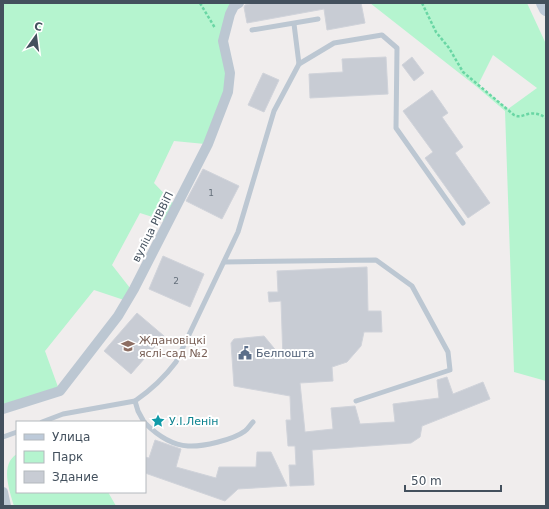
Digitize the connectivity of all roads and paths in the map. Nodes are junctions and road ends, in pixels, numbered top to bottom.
1 (200, 3) edge
2 (239, 3) edge
3 (422, 3) edge
4 (543, 3) edge
5 (546, 9) edge
6 (318, 19) dead end
7 (294, 24) junction
8 (252, 30) dead end
9 (222, 41) junction
10 (298, 64) junction
11 (546, 118) edge
12 (463, 223) dead end
13 (224, 262) junction
14 (135, 401) junction
15 (356, 401) dead end
16 (3, 409) edge
17 (45, 421) edge
18 (144, 421) edge
19 (253, 422) dead end
20 (146, 423) edge
21 (16, 432) edge
22 (3, 437) edge
23 (3, 492) edge
24 (6, 506) edge

1 - 9 path
2 - 9 street
3 - 11 path
4 - 5 main road
6 - 7 lane
7 - 8 lane
7 - 10 lane
9 - 16 street, вуліца РІВВіП
10 - 12 lane
10 - 13 lane
13 - 14 lane
13 - 15 lane
14 - 17 lane
14 - 18 lane
19 - 20 lane
21 - 22 lane
23 - 24 street

